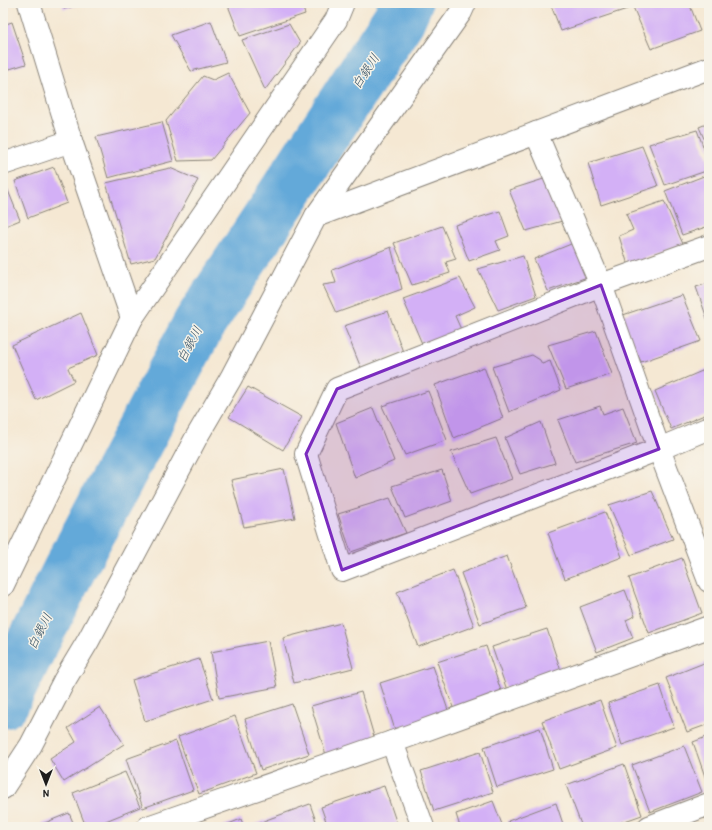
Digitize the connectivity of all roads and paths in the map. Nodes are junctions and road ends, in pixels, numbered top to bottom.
1 (29, 3) edge
2 (343, 3) edge
3 (465, 3) edge
4 (709, 68) edge
5 (536, 133) junction
6 (70, 141) junction
7 (3, 164) edge
8 (316, 216) junction
9 (709, 246) edge
10 (601, 286) junction
11 (132, 318) junction
12 (709, 428) edge
13 (659, 449) junction
14 (709, 581) edge
15 (3, 585) edge
16 (709, 627) edge
17 (392, 742) junction
18 (3, 788) edge
19 (709, 804) edge
20 (148, 827) edge
21 (423, 827) edge
22 (649, 827) edge

1 - 6 street
2 - 11 street
3 - 8 street
4 - 5 street
5 - 8 street
5 - 10 street
6 - 7 street
6 - 11 street
8 - 18 street
9 - 10 street
10 - 13 street
10 - 13 street
11 - 15 street
12 - 13 street
13 - 14 street
16 - 17 street
17 - 20 street
17 - 21 street
19 - 22 street

